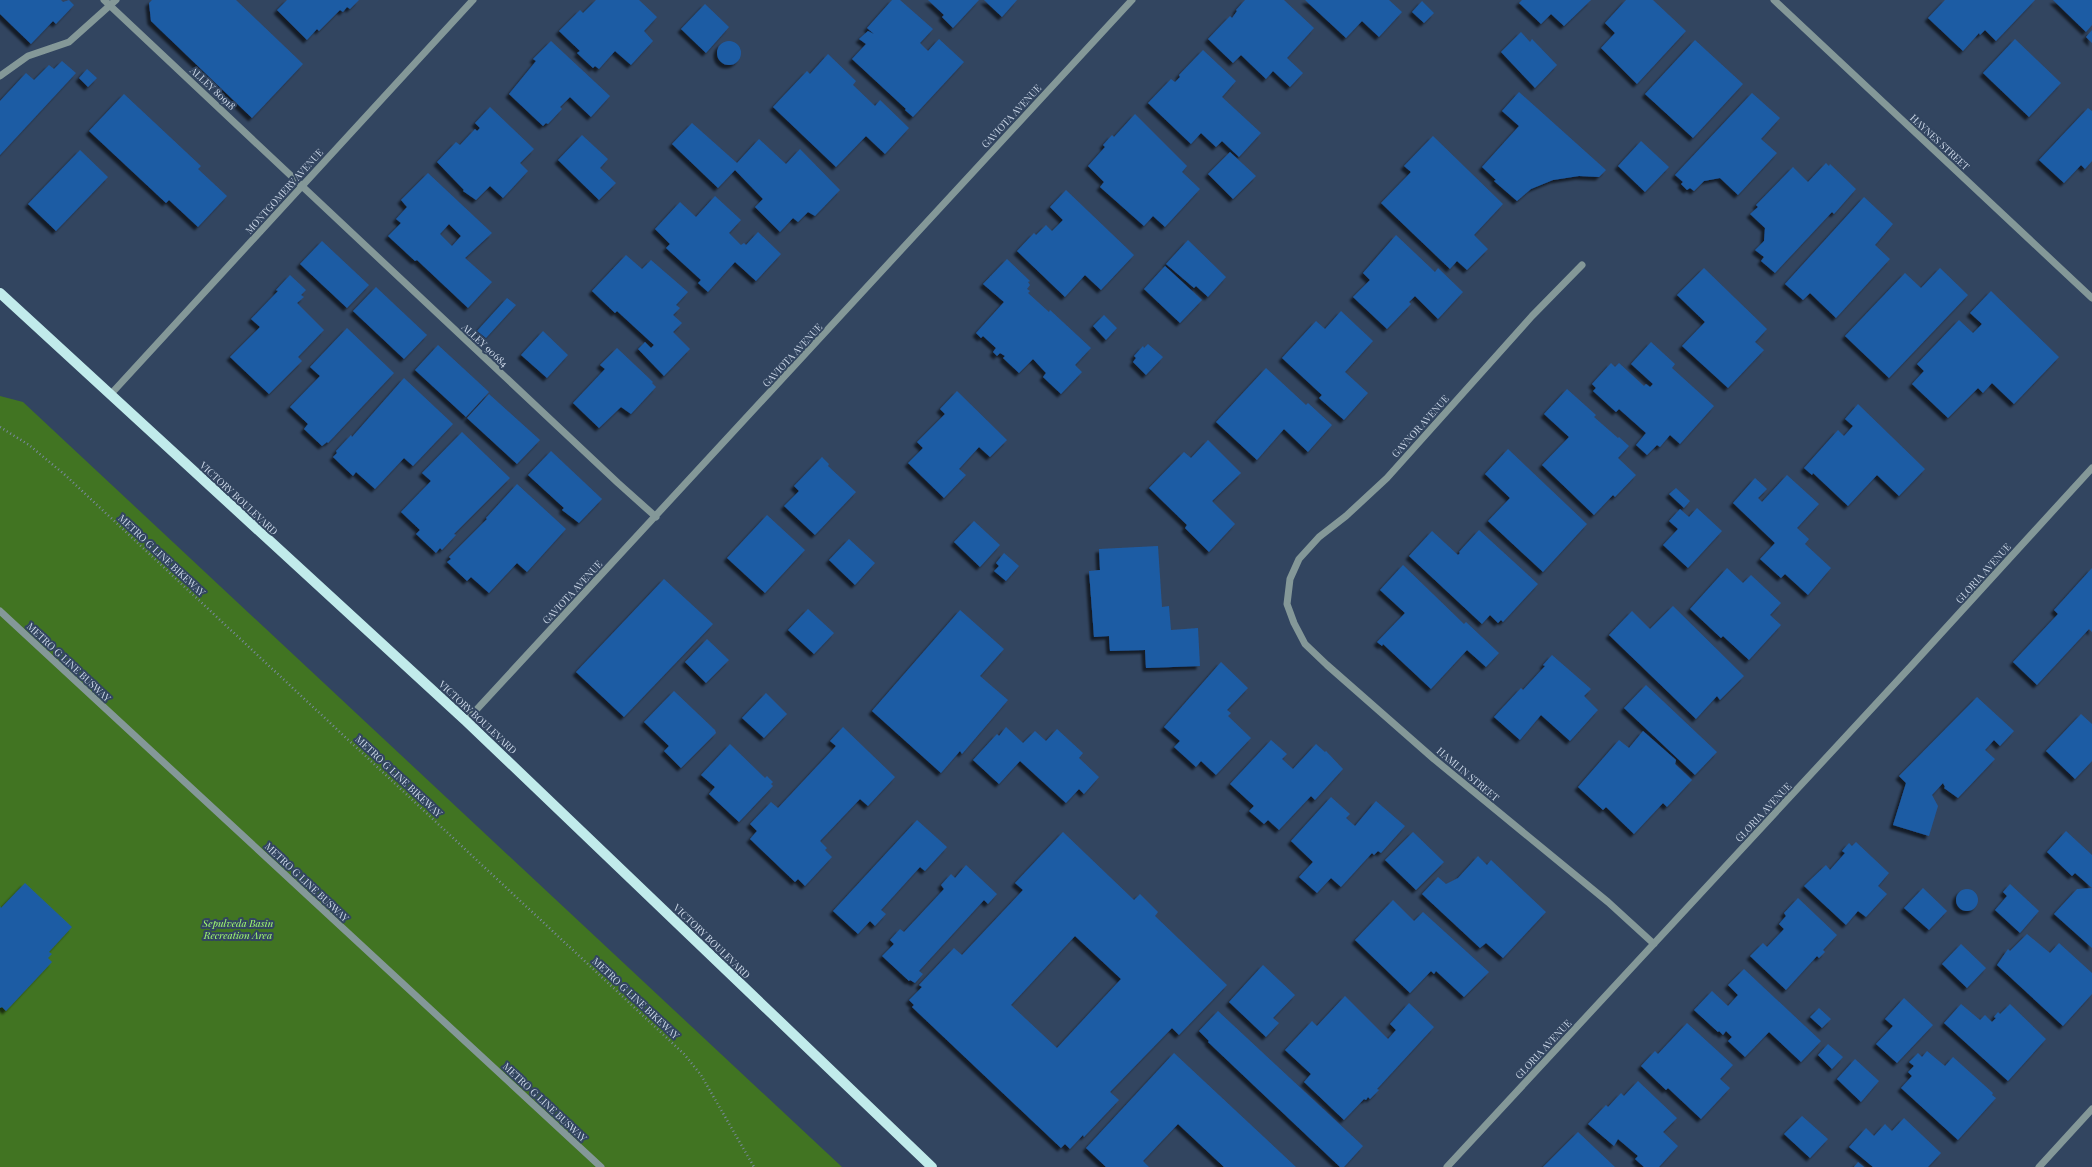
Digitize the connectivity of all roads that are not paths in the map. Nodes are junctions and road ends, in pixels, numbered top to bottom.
1 (104, 0) edge
2 (116, 0) edge
3 (473, 0) edge
4 (1132, 0) edge
5 (1774, 0) edge
6 (110, 6) junction
7 (0, 76) edge
8 (302, 185) junction
9 (1582, 265) dead end
10 (0, 293) edge
11 (2092, 298) edge
12 (110, 395) junction
13 (2092, 468) edge
14 (656, 517) junction
15 (1287, 604) joint
16 (0, 611) edge
17 (466, 721) junction
18 (1654, 944) junction
19 (2092, 1109) edge
20 (601, 1167) edge
21 (932, 1167) edge
22 (1447, 1167) edge
23 (2038, 1167) edge

1 - 6 street, ALLEY 80918
2 - 6 street
3 - 8 street, MONTGOMERY AVENUE
4 - 14 street, GAVIOTA AVENUE
5 - 11 street, HAYNES STREET
6 - 7 street
6 - 8 street, ALLEY 80918
8 - 12 street, MONTGOMERY AVENUE
8 - 14 street, ALLEY 90684
9 - 15 street, GAYNOR AVENUE
10 - 12 main road, VICTORY BOULEVARD
12 - 17 main road, VICTORY BOULEVARD
13 - 18 street, GLORIA AVENUE
14 - 17 street, GAVIOTA AVENUE
15 - 18 street, HAMLIN STREET
16 - 20 street, METRO G LINE BUSWAY
17 - 21 main road, VICTORY BOULEVARD
18 - 22 street, GLORIA AVENUE
19 - 23 street

